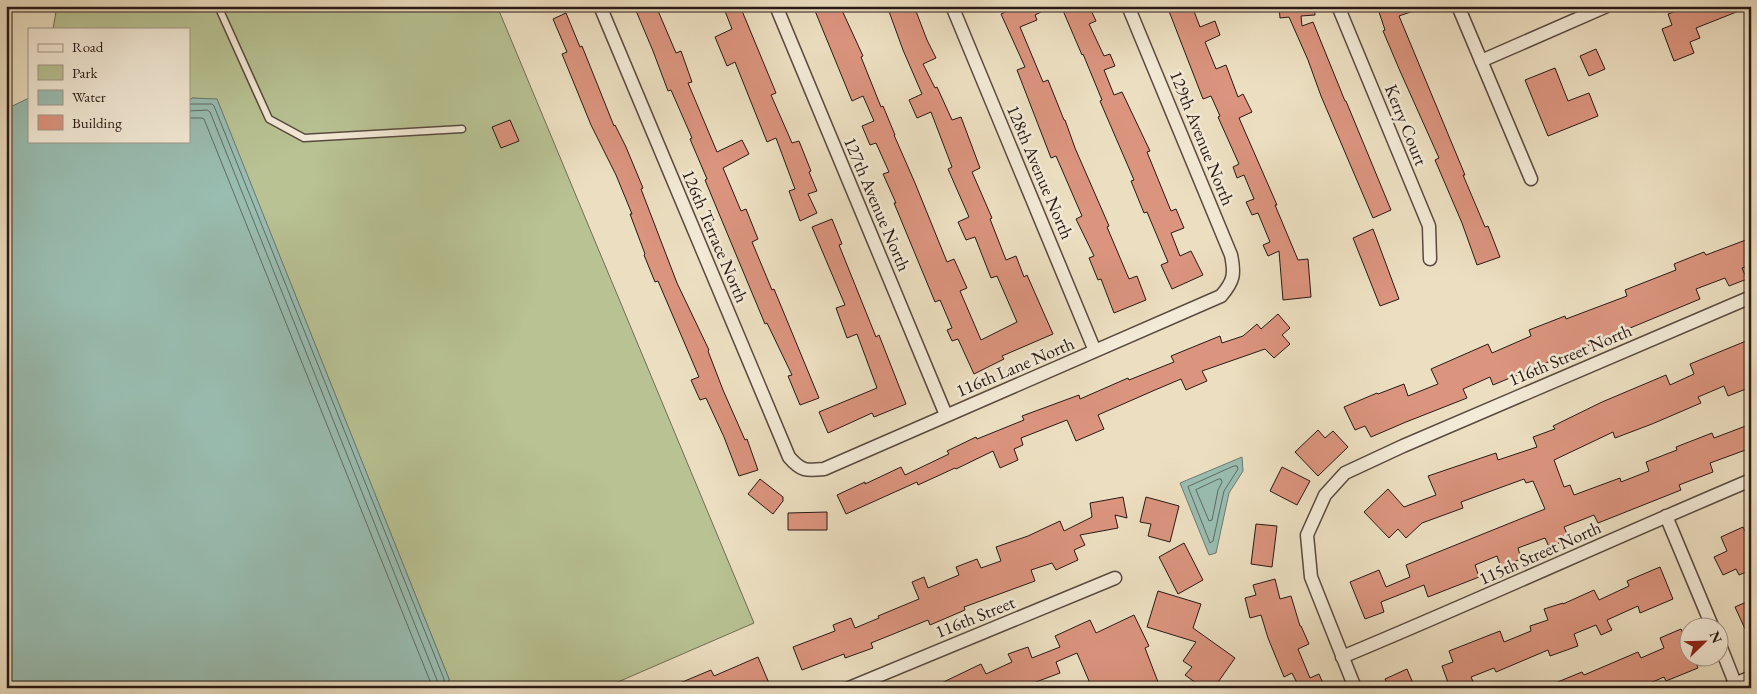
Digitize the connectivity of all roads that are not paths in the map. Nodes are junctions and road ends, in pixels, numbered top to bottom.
1 (218, 6) edge
2 (600, 6) edge
3 (776, 6) edge
4 (952, 6) edge
5 (1128, 6) edge
6 (1338, 6) edge
7 (1458, 6) edge
8 (1607, 6) edge
9 (1481, 61) junction
10 (462, 128) dead end
11 (1532, 178) dead end
12 (1430, 259) dead end
13 (1230, 285) joint
14 (1751, 297) edge
15 (1095, 351) junction
16 (946, 415) junction
17 (808, 471) joint
18 (1751, 480) edge
19 (1666, 516) junction
20 (1115, 578) dead end
21 (1708, 616) edge
22 (1342, 657) junction
23 (1730, 666) edge
24 (1739, 686) edge
25 (849, 688) edge
26 (1355, 688) edge

1 - 10 lane
2 - 17 street, 126th Terrace North
3 - 16 street, 127th Avenue North
4 - 15 street, 128th Avenue North
5 - 13 street, 129th Avenue North
6 - 12 street, Kerry Court
7 - 9 street
8 - 9 street
9 - 11 street
13 - 15 street, 116th Lane North
14 - 22 street, 116th Street North
15 - 16 street, 116th Lane North
16 - 17 street, 116th Lane North
18 - 19 street, 115th Street North
19 - 21 street
19 - 22 street, 115th Street North
20 - 25 street, 116th Street
22 - 26 street
23 - 24 street

